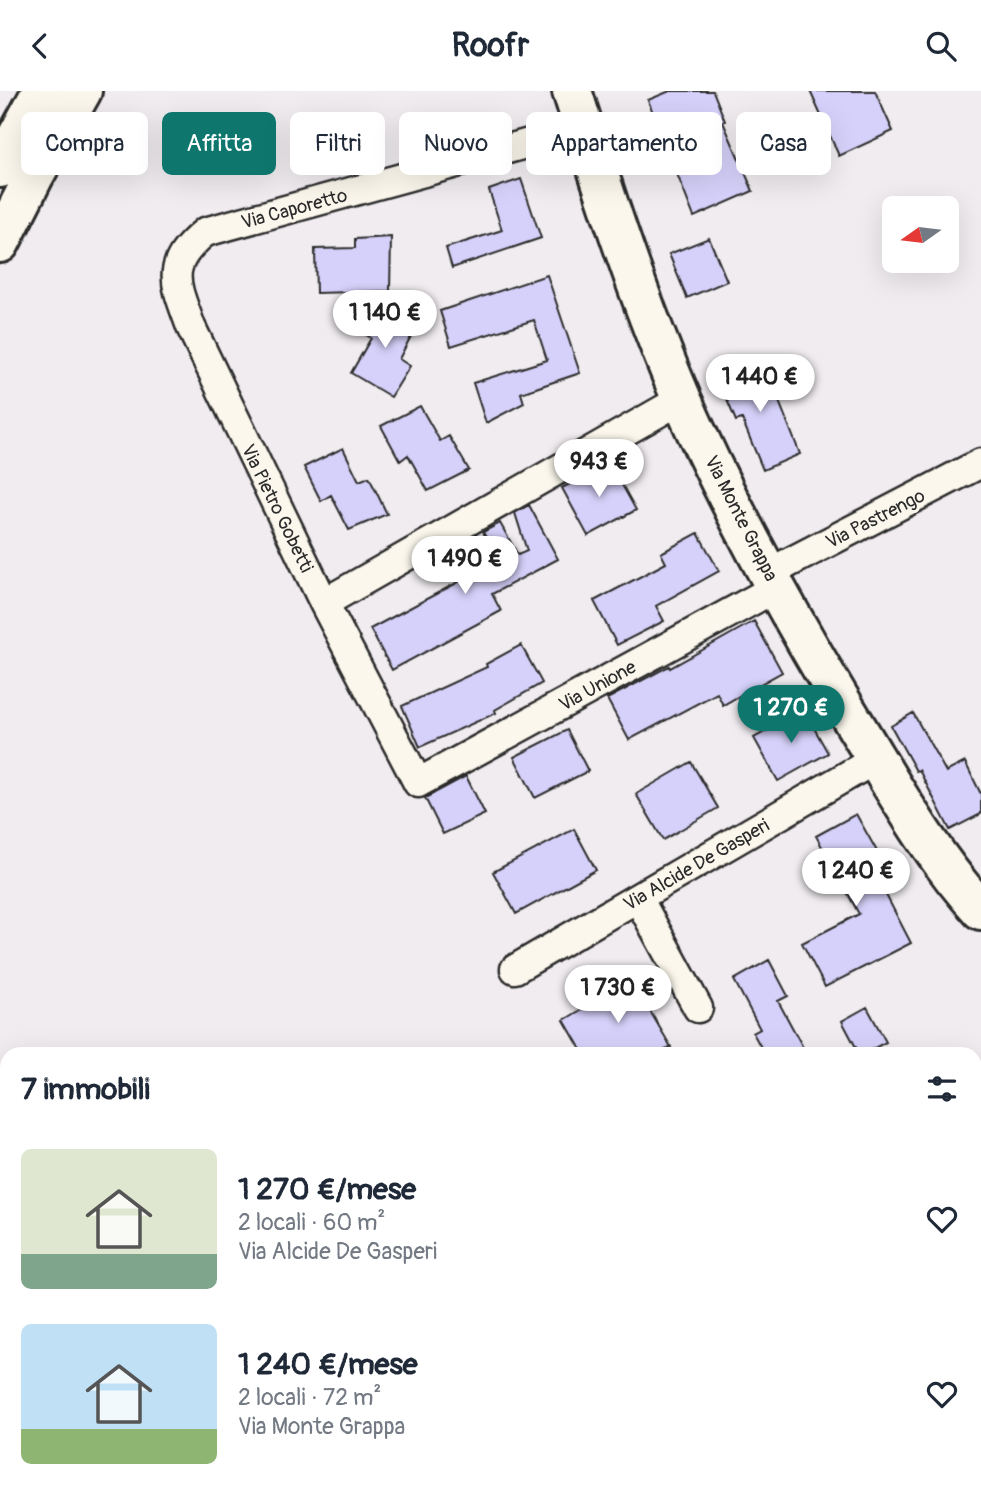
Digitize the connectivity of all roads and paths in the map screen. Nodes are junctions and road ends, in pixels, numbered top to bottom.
1 (42, 91) edge
2 (82, 91) edge
3 (572, 91) edge
4 (579, 112) edge
5 (526, 144) edge
6 (0, 168) edge
7 (600, 175) edge
8 (205, 232) joint
9 (0, 243) edge
10 (682, 399) junction
11 (981, 463) edge
12 (773, 580) junction
13 (324, 603) junction
14 (876, 759) junction
15 (418, 783) joint
16 (638, 898) junction
17 (981, 910) edge
18 (515, 969) dead end
19 (698, 1007) dead end

1 - 6 main road
2 - 9 main road
3 - 4 main road, Via Monte Grappa
5 - 8 street, Via Caporetto
7 - 10 main road, Via Monte Grappa
8 - 13 street, Via Pietro Gobetti
10 - 12 main road, Via Monte Grappa
10 - 13 street
11 - 12 street, Via Pastrengo
12 - 14 main road, Via Monte Grappa
12 - 15 street, Via Unione
13 - 15 street, Via Pietro Gobetti
14 - 16 street, Via Alcide De Gasperi
14 - 17 main road, Via Monte Grappa
16 - 18 street, Via Alcide De Gasperi
16 - 19 street

